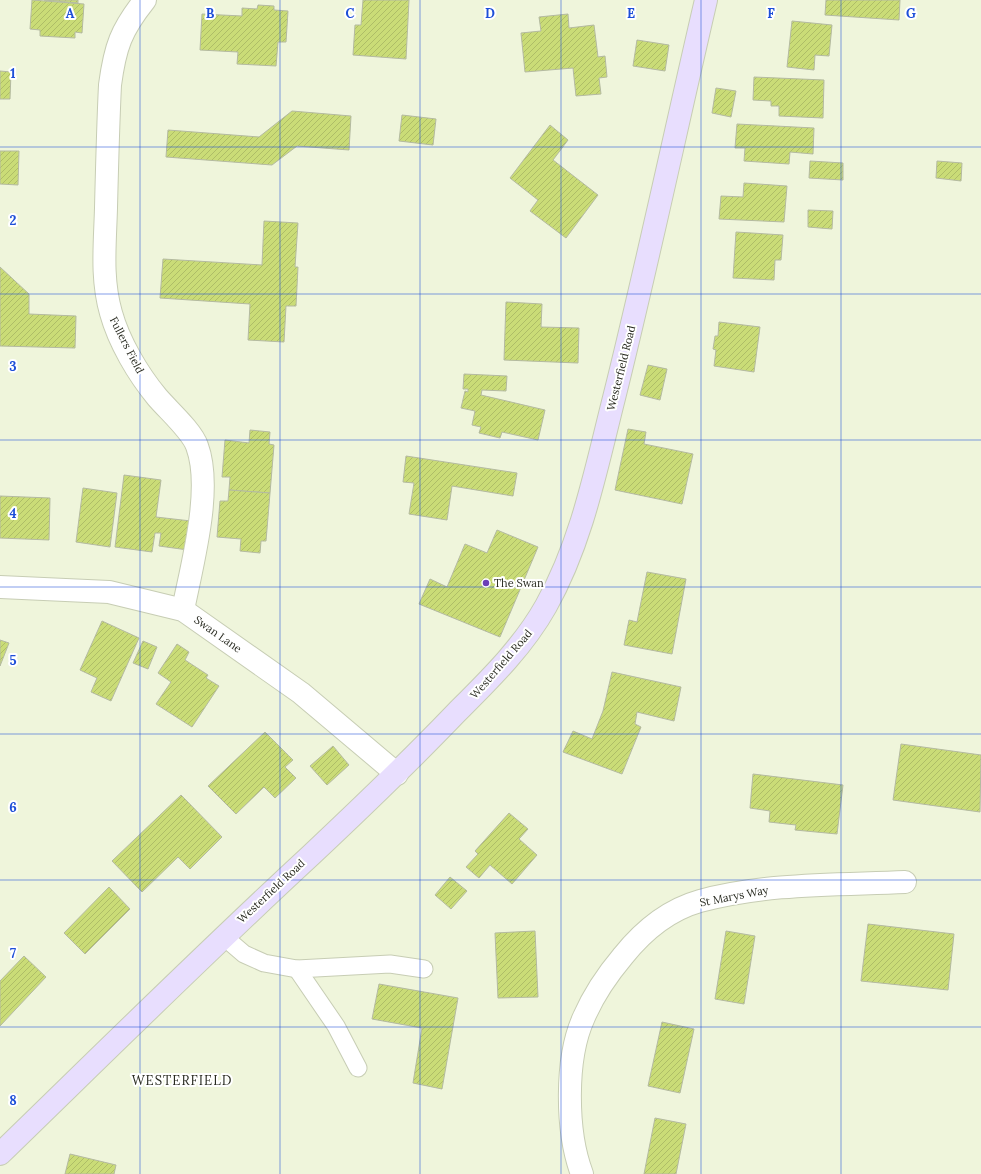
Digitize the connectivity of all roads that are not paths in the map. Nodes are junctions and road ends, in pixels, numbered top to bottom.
1 (145, 0) edge
2 (706, 0) edge
3 (0, 587) edge
4 (183, 610) junction
5 (397, 774) junction
6 (904, 882) dead end
7 (223, 936) junction
8 (297, 969) junction
9 (424, 969) dead end
10 (358, 1068) dead end
11 (0, 1154) edge
12 (582, 1174) edge

1 - 4 street, Fullers Field
2 - 5 main road, Westerfield Road
3 - 4 street, Swan Lane
4 - 5 street, Swan Lane
5 - 7 main road, Westerfield Road
6 - 12 street, St Marys Way
7 - 8 lane
7 - 11 main road, Westerfield Road
8 - 9 lane
8 - 10 lane

